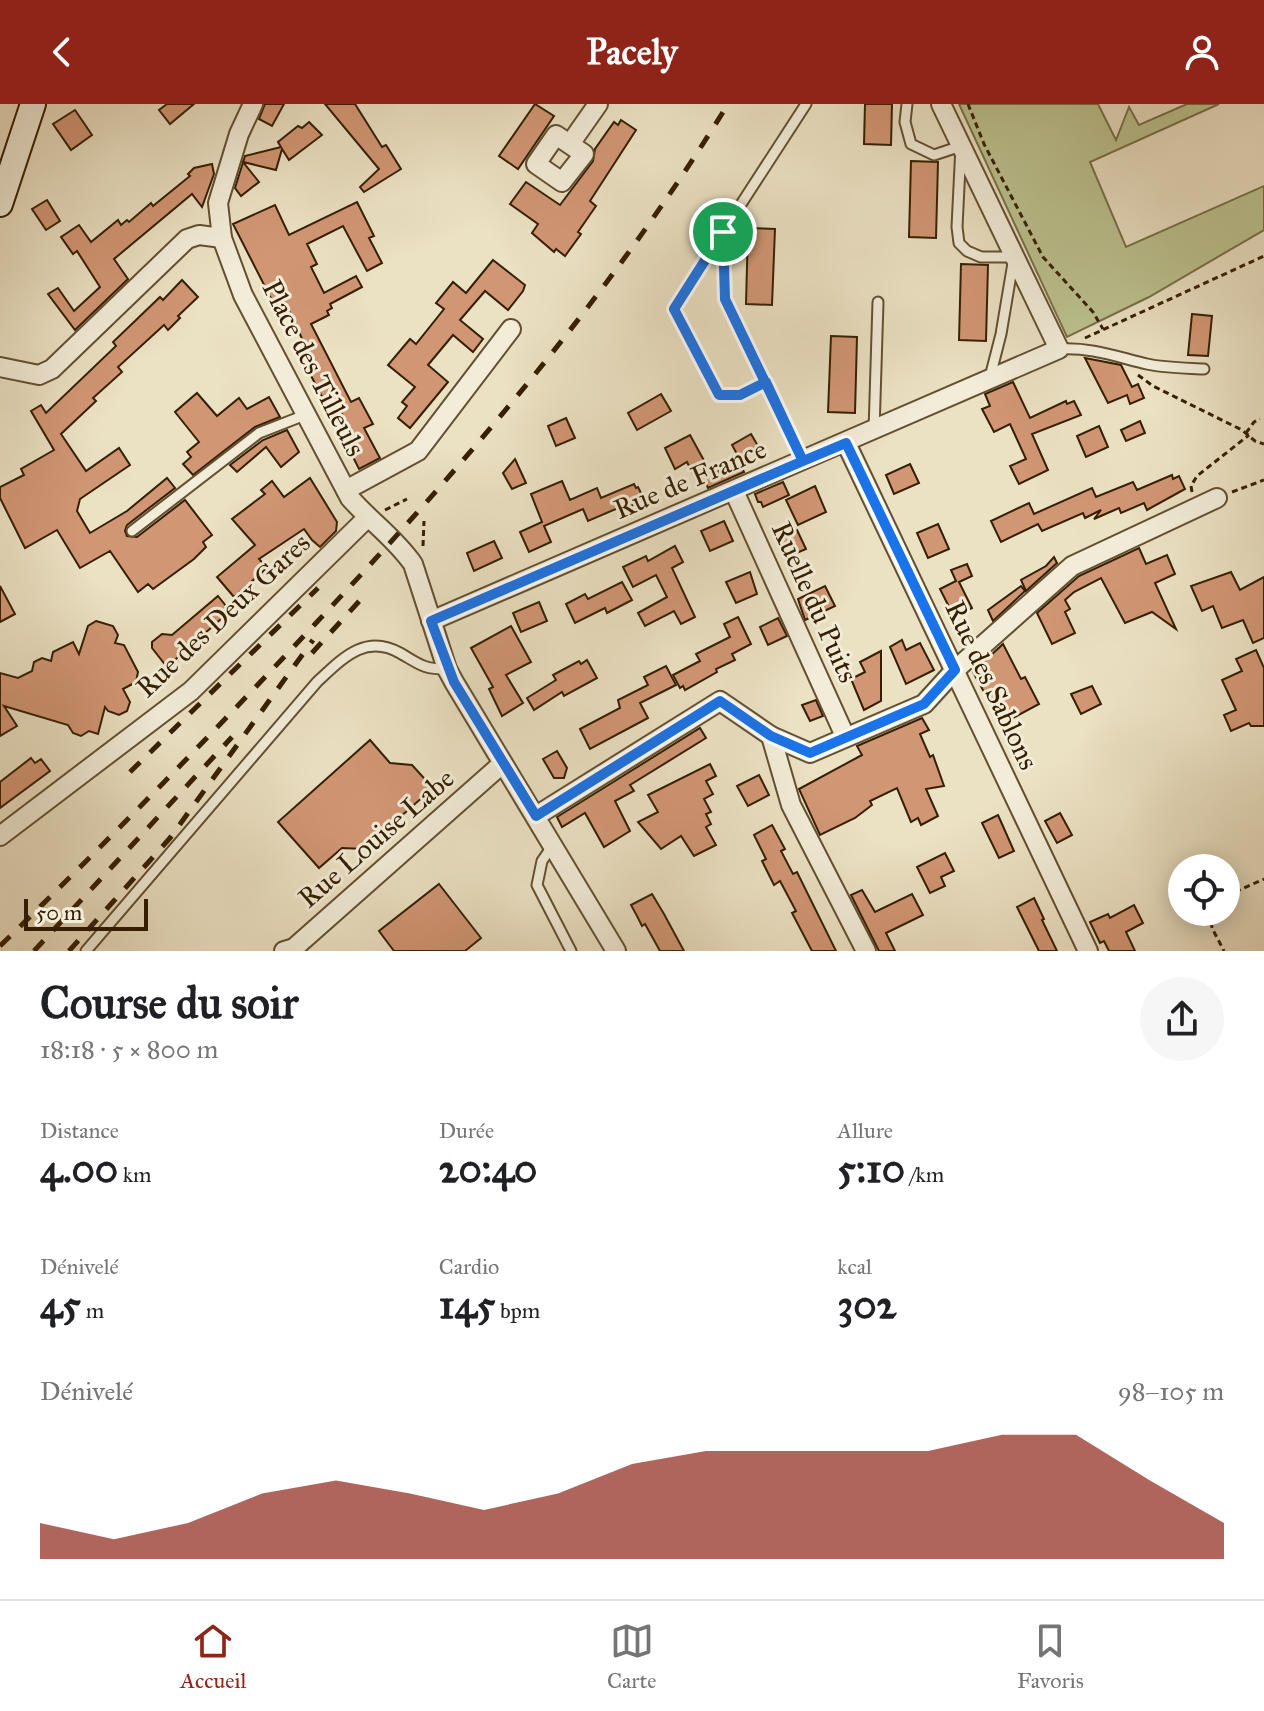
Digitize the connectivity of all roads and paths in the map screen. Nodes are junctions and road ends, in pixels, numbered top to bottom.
1 (33, 104) edge
2 (253, 104) edge
3 (598, 104) edge
4 (806, 104) edge
5 (907, 104) edge
6 (941, 104) edge
7 (968, 104) edge
8 (570, 144) dead end
9 (961, 146) junction
10 (218, 203) junction
11 (0, 204) edge
12 (723, 232) junction
13 (222, 238) junction
14 (187, 239) junction
15 (1264, 256) edge
16 (1014, 257) junction
17 (878, 302) dead end
18 (511, 329) dead end
19 (1103, 329) junction
20 (1059, 349) junction
21 (1130, 357) junction
22 (0, 367) edge
23 (1204, 369) dead end
24 (989, 380) junction
25 (766, 382) junction
26 (305, 415) junction
27 (1260, 419) dead end
28 (874, 431) junction
29 (1248, 434) junction
30 (846, 443) junction
31 (1264, 444) edge
32 (803, 461) junction
33 (1264, 480) edge
34 (346, 490) junction
35 (734, 491) junction
36 (1217, 498) joint
37 (407, 499) dead end
38 (1197, 507) junction
39 (374, 515) junction
40 (424, 521) dead end
41 (132, 531) dead end
42 (427, 551) dead end
43 (431, 621) junction
44 (447, 669) junction
45 (955, 670) junction
46 (771, 736) junction
47 (845, 736) junction
48 (502, 764) junction
49 (536, 816) junction
50 (0, 836) edge
51 (553, 845) junction
52 (1264, 879) edge
53 (1240, 890) edge
54 (1212, 926) edge
55 (290, 950) edge
56 (86, 951) edge
57 (571, 951) edge
58 (616, 951) edge
59 (866, 951) edge
60 (1088, 951) edge
61 (1224, 951) edge

1 - 11 street
2 - 10 street
3 - 8 street
4 - 12 lane
5 - 9 lane
6 - 9 street
7 - 19 path
9 - 16 street
9 - 16 lane
10 - 13 street, Place des Tilleuls
10 - 14 street
12 - 25 lane
12 - 25 lane
13 - 14 street
13 - 26 street, Place des Tilleuls
14 - 22 street
15 - 19 path
16 - 20 street
16 - 24 lane
17 - 28 lane
18 - 34 street
19 - 20 path
20 - 21 lane
20 - 24 street, Rue de France
21 - 23 lane
21 - 29 path
24 - 28 street, Rue de France
25 - 32 lane
26 - 34 street, Place des Tilleuls
26 - 41 lane
27 - 29 path
28 - 30 street, Rue de France
29 - 31 path
29 - 38 path
30 - 32 street, Rue de France
30 - 45 street, Rue des Sablons
32 - 35 street, Rue de France
33 - 36 path
34 - 39 street, Place des Tilleuls
35 - 43 street, Rue de France
35 - 47 street, Ruelle du Puits
36 - 38 street
37 - 39 path
38 - 45 street
39 - 43 street, Place des Tilleuls
39 - 50 street, Rue des Deux Gares
40 - 42 path
43 - 44 street, Place des Tilleuls
44 - 48 street, Place des Tilleuls
44 - 56 lane
45 - 47 street
45 - 60 street, Rue des Sablons
46 - 47 street
46 - 49 street
46 - 59 street
48 - 49 street, Place des Tilleuls
48 - 55 street, Rue Louise Labe
49 - 51 street, Place des Tilleuls
51 - 57 lane
51 - 58 street, Place des Tilleuls
52 - 53 path
54 - 61 path

